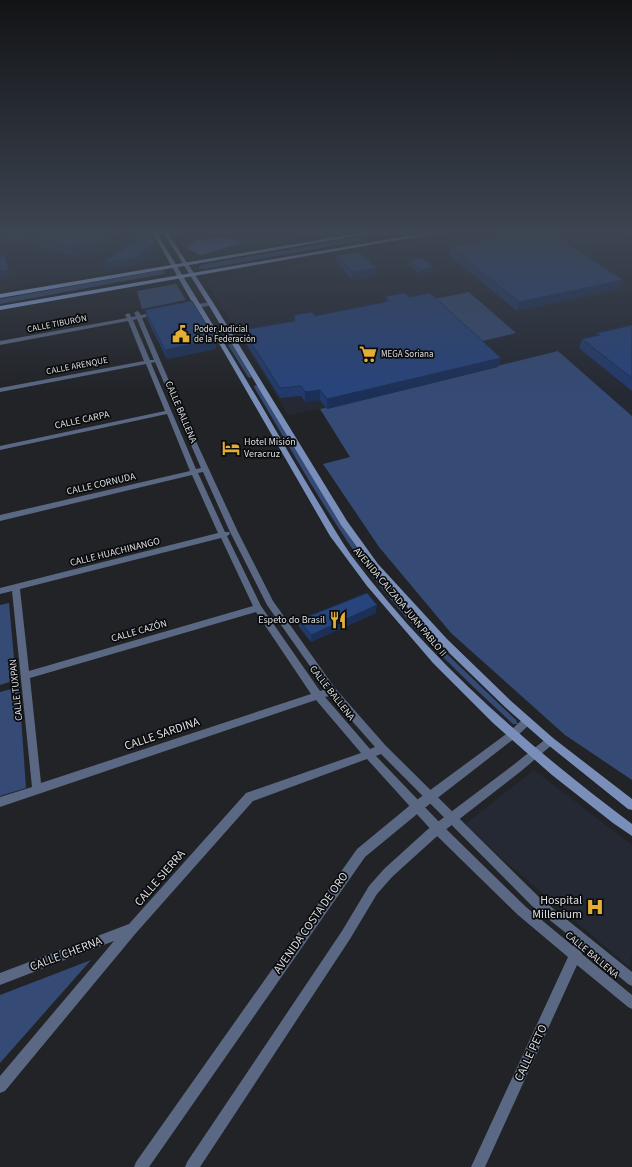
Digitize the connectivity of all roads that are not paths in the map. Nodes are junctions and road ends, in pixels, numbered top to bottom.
1 (67, 284) edge
2 (132, 284) edge
3 (185, 284) edge
4 (199, 284) edge
5 (0, 296) edge
6 (210, 302) junction
7 (196, 304) junction
8 (184, 306) edge
9 (0, 308) edge
10 (161, 311) edge
11 (134, 316) junction
12 (48, 332) junction
13 (0, 339) edge
14 (0, 343) edge
15 (153, 361) junction
16 (257, 379) junction
17 (244, 382) junction
18 (0, 390) edge
19 (169, 412) junction
20 (0, 448) edge
21 (206, 469) junction
22 (194, 472) junction
23 (0, 518) edge
24 (234, 532) junction
25 (223, 535) junction
26 (16, 587) junction
27 (0, 591) edge
28 (258, 608) junction
29 (25, 676) junction
30 (332, 690) junction
31 (317, 695) junction
32 (527, 721) junction
33 (512, 735) junction
34 (550, 741) junction
35 (383, 749) junction
36 (368, 754) junction
37 (535, 754) junction
38 (37, 790) junction
39 (430, 796) junction
40 (0, 802) edge
41 (632, 805) edge
42 (418, 806) junction
43 (452, 819) junction
44 (438, 829) junction
45 (632, 831) edge
46 (132, 929) junction
47 (583, 938) junction
48 (576, 956) junction
49 (0, 979) edge
50 (632, 980) edge
51 (632, 1003) edge
52 (0, 1086) edge
53 (141, 1167) edge
54 (192, 1167) edge
55 (478, 1167) edge

1 - 5 main road
2 - 9 main road
3 - 7 main road, AVENIDA CALZADA JUAN PABLO II
4 - 6 main road, AVENIDA CALZADA JUAN PABLO II
6 - 7 street
6 - 16 main road, AVENIDA CALZADA JUAN PABLO II
7 - 8 street
7 - 17 main road, AVENIDA CALZADA JUAN PABLO II
10 - 11 street, CALLE TIBURÓN
11 - 12 street, CALLE TIBURÓN
11 - 15 street, CALLE BALLENA
12 - 13 street, CALLE TIBURÓN
12 - 14 street, CALLE TIBURÓN
15 - 18 street, CALLE ARENQUE
15 - 19 street, CALLE BALLENA
15 - 21 street, CALLE BALLENA
16 - 17 main road
16 - 32 main road, AVENIDA CALZADA JUAN PABLO II
17 - 33 main road, AVENIDA CALZADA JUAN PABLO II
19 - 20 street, CALLE CARPA
19 - 22 street, CALLE BALLENA
21 - 22 street, CALLE CORNUDA
21 - 24 street, CALLE BALLENA
22 - 23 street, CALLE CORNUDA
22 - 25 street, CALLE BALLENA
24 - 25 street, CALLE HUACHINANGO
24 - 30 street, CALLE BALLENA
25 - 26 street, CALLE HUACHINANGO
25 - 28 street, CALLE BALLENA
26 - 27 street, CALLE HUACHINANGO
26 - 29 street, CALLE TUXPAN
28 - 29 street, CALLE CAZÓN
28 - 31 street, CALLE BALLENA
29 - 38 street, CALLE TUXPAN
30 - 31 street, CALLE SARDINA
30 - 35 street, CALLE BALLENA
31 - 36 street, CALLE BALLENA
31 - 38 street, CALLE SARDINA
32 - 33 street, AVENIDA COSTA DE ORO
32 - 34 main road, AVENIDA CALZADA JUAN PABLO II
33 - 37 main road, AVENIDA CALZADA JUAN PABLO II
33 - 39 street, AVENIDA COSTA DE ORO
34 - 37 street
34 - 41 main road, AVENIDA CALZADA JUAN PABLO II
35 - 36 street, CALLE SIERRA
35 - 39 street, CALLE BALLENA
36 - 42 street, CALLE BALLENA
36 - 46 street, CALLE SIERRA
37 - 43 street
37 - 45 main road, AVENIDA CALZADA JUAN PABLO II
38 - 40 street, CALLE SARDINA
39 - 42 street, AVENIDA COSTA DE ORO
39 - 43 street, CALLE BALLENA
42 - 44 street, CALLE BALLENA
42 - 53 street, AVENIDA COSTA DE ORO
43 - 44 street
43 - 47 street, CALLE BALLENA
44 - 48 street, CALLE BALLENA
44 - 54 street
46 - 49 street, CALLE CHERNA
46 - 52 street, CALLE SIERRA
47 - 48 street, CALLE PETO
47 - 50 street, CALLE BALLENA
48 - 51 street, CALLE BALLENA
48 - 55 street, CALLE PETO

